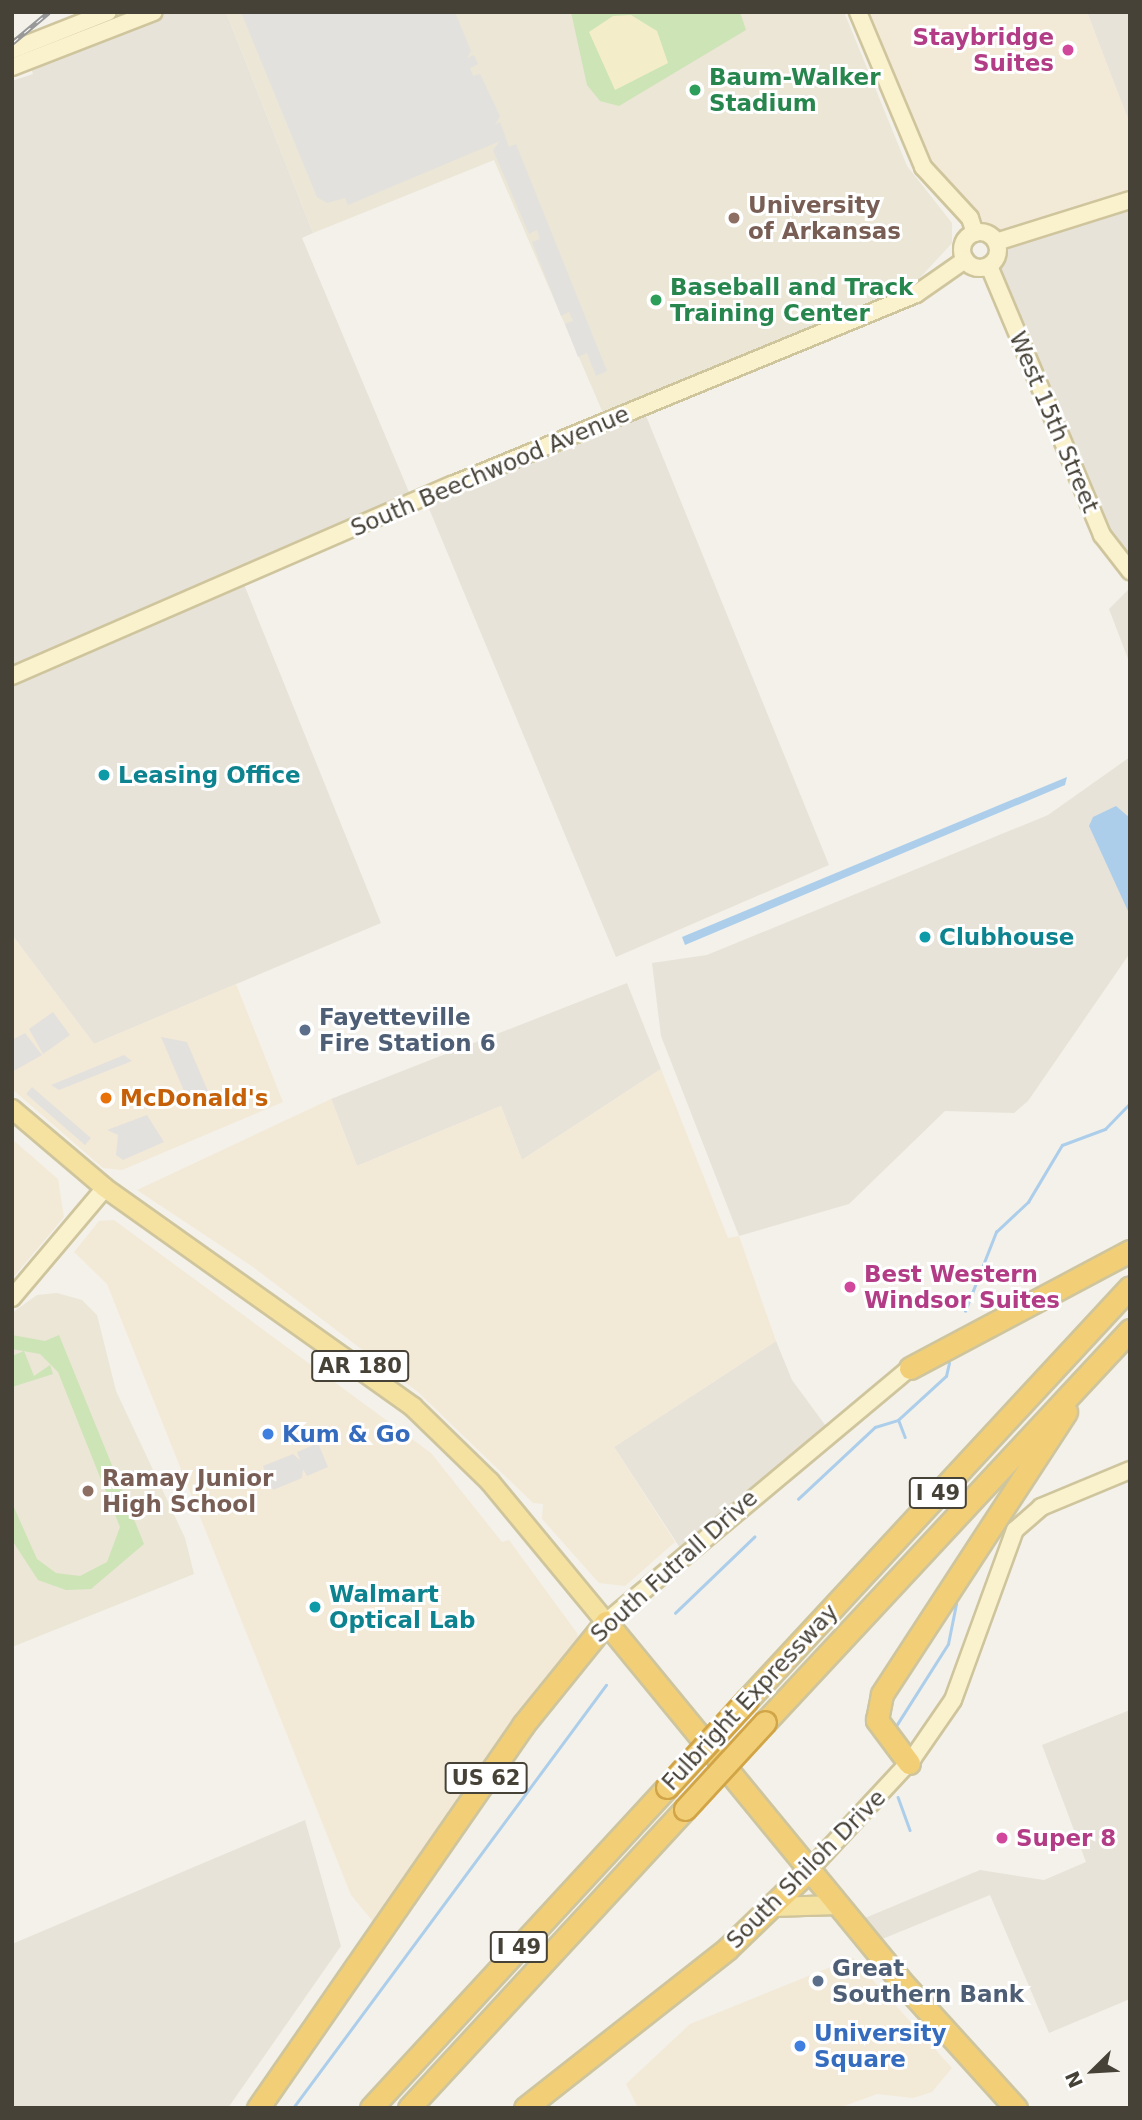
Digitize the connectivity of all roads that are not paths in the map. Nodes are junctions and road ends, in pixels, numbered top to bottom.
1 (108, 12) edge
2 (154, 12) edge
3 (858, 12) edge
4 (12, 50) edge
5 (12, 68) edge
6 (1130, 200) edge
7 (975, 233) junction
8 (996, 242) junction
9 (965, 260) junction
10 (989, 266) junction
11 (1130, 571) edge
12 (12, 676) edge
13 (12, 1109) edge
14 (105, 1188) junction
15 (1130, 1251) edge
16 (1130, 1287) edge
17 (12, 1298) edge
18 (1130, 1330) edge
19 (1097, 1365) junction
20 (910, 1368) joint
21 (1130, 1470) edge
22 (606, 1622) junction
23 (908, 1763) junction
24 (809, 1870) junction
25 (838, 1905) junction
26 (772, 1907) junction
27 (258, 2108) edge
28 (371, 2108) edge
29 (409, 2108) edge
30 (525, 2108) edge
31 (1016, 2108) edge

1 - 4 street
2 - 5 street
3 - 7 street
6 - 8 street
7 - 8 street
7 - 9 street
8 - 10 street
9 - 10 street
9 - 12 street, South Beechwood Avenue
10 - 11 street, West 15th Street
13 - 14 main road, AR 180
14 - 17 street
14 - 22 main road, AR 180
15 - 20 highway
16 - 28 highway, Fulbright Expressway / I 49, bridge
18 - 19 highway, Fulbright Expressway / I 49
19 - 23 highway
19 - 29 highway, Fulbright Expressway / I 49, bridge
20 - 22 street, South Futrall Drive
21 - 23 street, South Shiloh Drive
22 - 24 highway
22 - 27 highway, South Futrall Drive / US 62
23 - 24 street, South Shiloh Drive
24 - 25 highway
24 - 26 highway, South Shiloh Drive
25 - 26 main road
25 - 31 highway
26 - 30 highway, South Shiloh Drive

